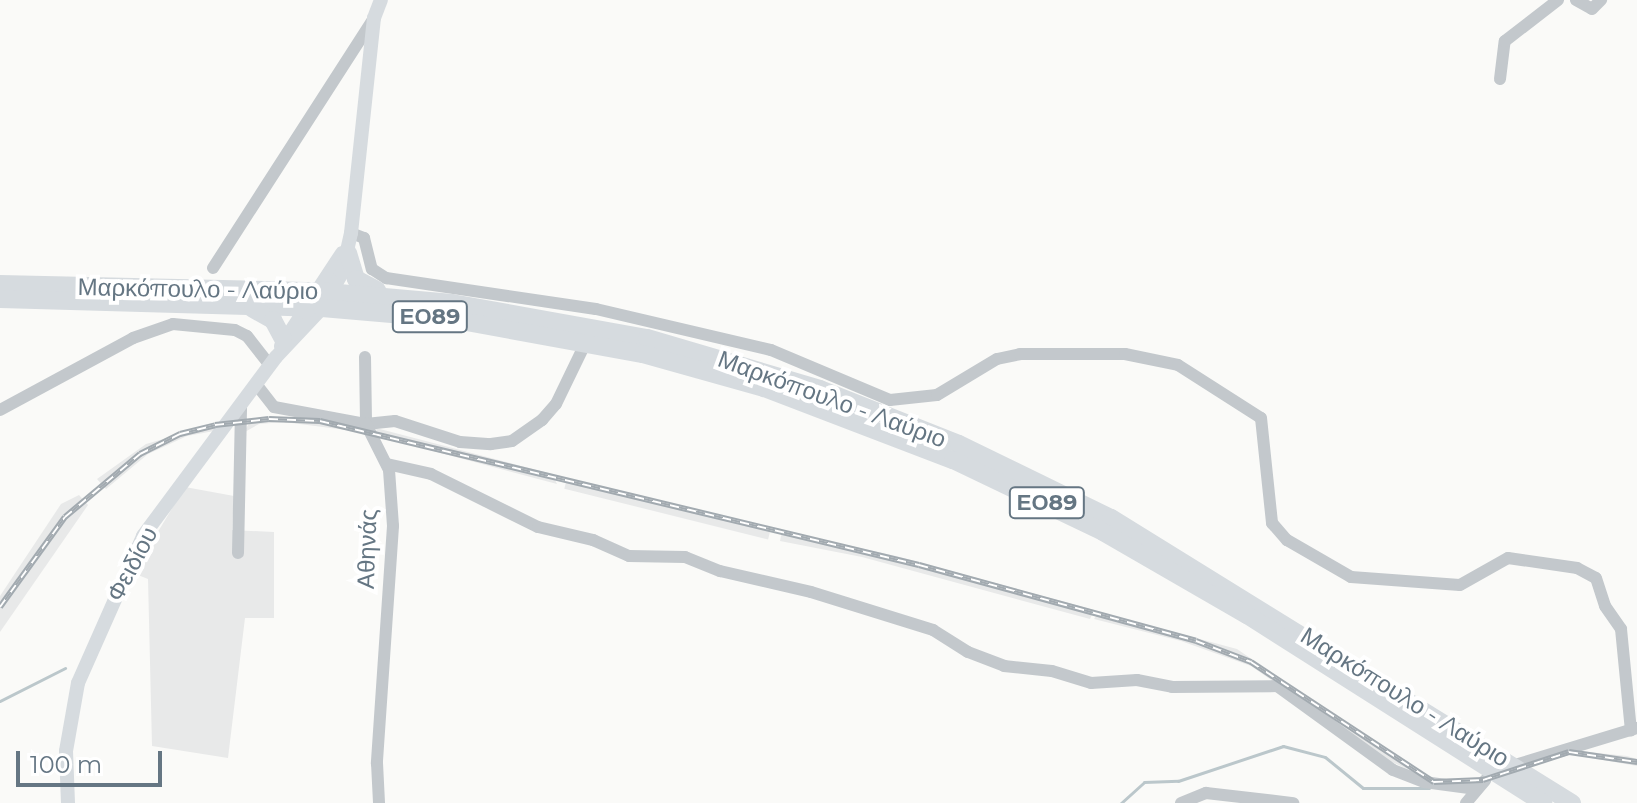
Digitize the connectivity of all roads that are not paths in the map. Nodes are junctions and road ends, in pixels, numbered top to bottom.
1 (381, 0) edge
2 (1558, 0) edge
3 (1576, 0) edge
4 (1601, 0) edge
5 (374, 18) junction
6 (1500, 79) dead end
7 (351, 233) junction
8 (348, 253) junction
9 (213, 268) dead end
10 (0, 284) edge
11 (391, 295) junction
12 (0, 299) edge
13 (318, 300) junction
14 (239, 305) junction
15 (586, 342) junction
16 (277, 354) junction
17 (365, 357) dead end
18 (256, 384) junction
19 (241, 404) junction
20 (0, 410) edge
21 (366, 424) junction
22 (387, 464) junction
23 (238, 553) dead end
24 (1634, 730) edge
25 (1481, 754) junction
26 (1518, 774) junction
27 (68, 803) edge
28 (379, 803) edge
29 (1181, 803) edge
30 (1293, 803) edge
31 (1466, 803) edge
32 (1543, 803) edge
33 (1572, 803) edge

1 - 5 main road
2 - 6 street
3 - 4 street
5 - 7 main road
5 - 9 street
7 - 8 main road
7 - 13 main road
7 - 24 street
8 - 11 highway
8 - 13 main road
10 - 13 highway, Μαρκόπουλο - Λαύριο / ΕΟ89
11 - 13 highway, Μαρκόπουλο - Λαύριο / ΕΟ89
11 - 25 highway, Μαρκόπουλο - Λαύριο / ΕΟ89
12 - 14 highway, Μαρκόπουλο - Λαύριο / ΕΟ89
13 - 14 highway, Μαρκόπουλο - Λαύριο / ΕΟ89
13 - 15 highway, Μαρκόπουλο - Λαύριο / ΕΟ89
13 - 16 main road, Φειδίου
14 - 16 highway
15 - 21 street
15 - 25 highway, Μαρκόπουλο - Λαύριο / ΕΟ89
16 - 18 main road, Φειδίου
16 - 20 street
17 - 21 street
18 - 19 main road, Φειδίου
18 - 21 street
19 - 23 street
19 - 27 main road, Φειδίου
21 - 22 street, Αθηνάς
22 - 28 street, Αθηνάς
22 - 31 street
24 - 26 street
25 - 26 highway, Μαρκόπουλο - Λαύριο / ΕΟ89
26 - 32 highway, Μαρκόπουλο - Λαύριο / ΕΟ89
26 - 33 highway, Μαρκόπουλο - Λαύριο / ΕΟ89
29 - 30 street

